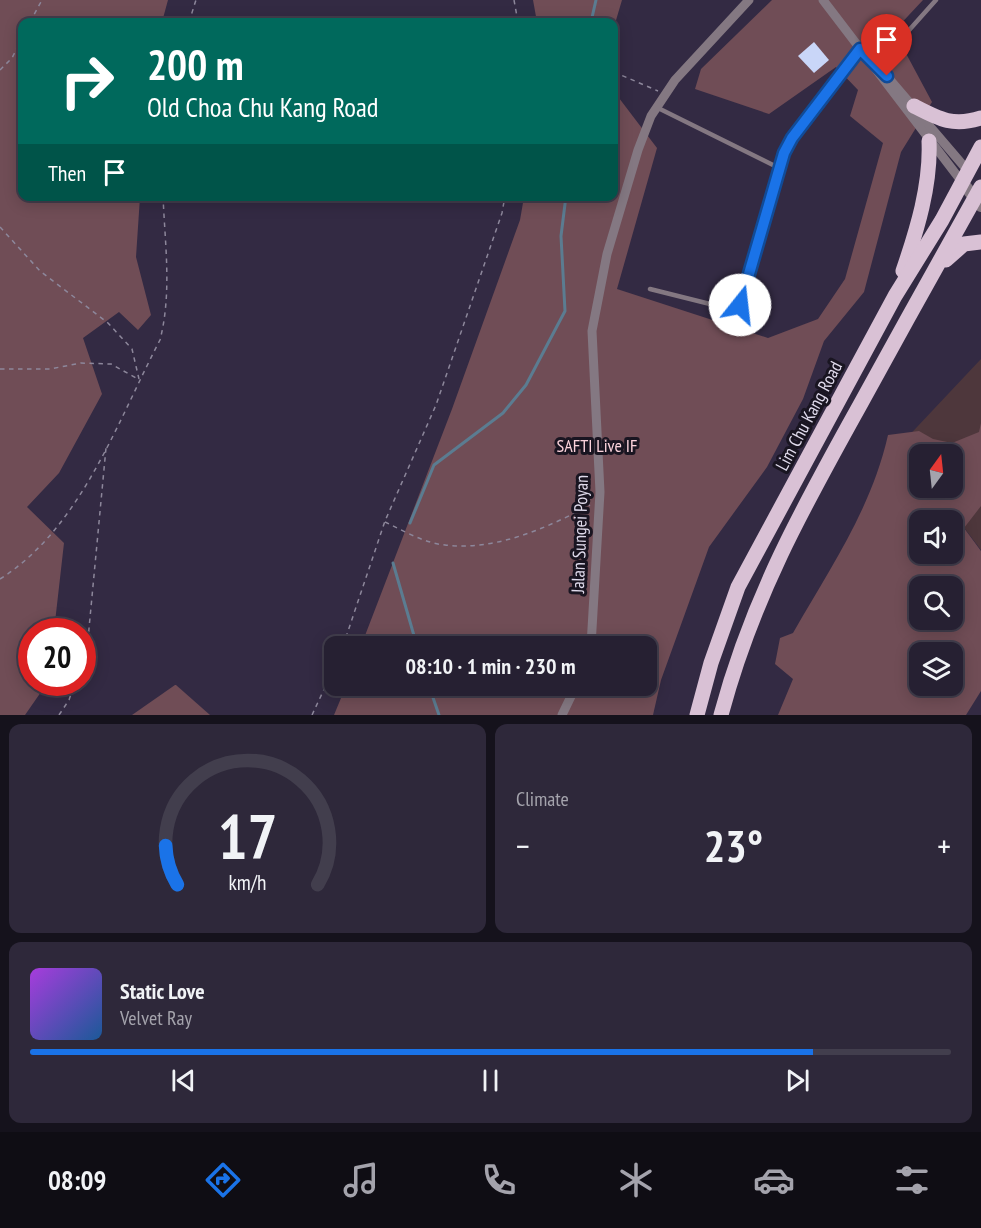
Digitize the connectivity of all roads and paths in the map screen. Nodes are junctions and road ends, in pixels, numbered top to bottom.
1 (42, 0) edge
2 (196, 0) edge
3 (514, 0) edge
4 (749, 0) edge
5 (823, 0) edge
6 (936, 0) edge
7 (32, 18) edge
8 (190, 18) edge
9 (517, 18) edge
10 (18, 46) edge
11 (860, 49) junction
12 (878, 65) junction
13 (0, 69) edge
14 (618, 74) edge
15 (664, 94) junction
16 (914, 106) junction
17 (656, 107) junction
18 (981, 118) edge
19 (929, 141) junction
20 (981, 147) edge
21 (779, 168) junction
22 (965, 176) junction
23 (979, 194) edge
24 (163, 201) edge
25 (504, 201) edge
26 (0, 227) edge
27 (981, 242) edge
28 (927, 284) junction
29 (650, 289) dead end
30 (895, 296) junction
31 (0, 369) edge
32 (139, 380) junction
33 (106, 446) junction
34 (600, 500) junction
35 (385, 521) junction
36 (0, 579) edge
37 (90, 618) edge
38 (346, 636) edge
39 (592, 636) edge
40 (324, 689) edge
41 (70, 696) edge
42 (571, 696) edge
43 (59, 715) edge
44 (312, 715) edge
45 (562, 715) edge
46 (697, 715) edge
47 (721, 715) edge

1 - 7 path
2 - 8 path
3 - 9 path
4 - 15 street, Jalan Sungei Poyan
5 - 11 street
6 - 12 lane
10 - 13 path
11 - 12 street
11 - 19 street
11 - 21 lane
12 - 16 street
14 - 15 path
15 - 17 street, Jalan Sungei Poyan
16 - 18 main road
16 - 22 street
17 - 21 lane
17 - 34 street, Jalan Sungei Poyan
19 - 22 street
19 - 30 main road
20 - 22 main road, Lim Chu Kang Road
21 - 29 lane
22 - 23 street
22 - 30 main road, Lim Chu Kang Road
23 - 28 main road
24 - 32 path
25 - 35 path
26 - 32 path
27 - 28 main road
28 - 47 main road
30 - 46 main road, Lim Chu Kang Road
31 - 32 path
32 - 33 path
33 - 36 path
33 - 37 path
34 - 35 path
34 - 39 street, Jalan Sungei Poyan
35 - 38 path
40 - 44 path
41 - 43 path
42 - 45 street

